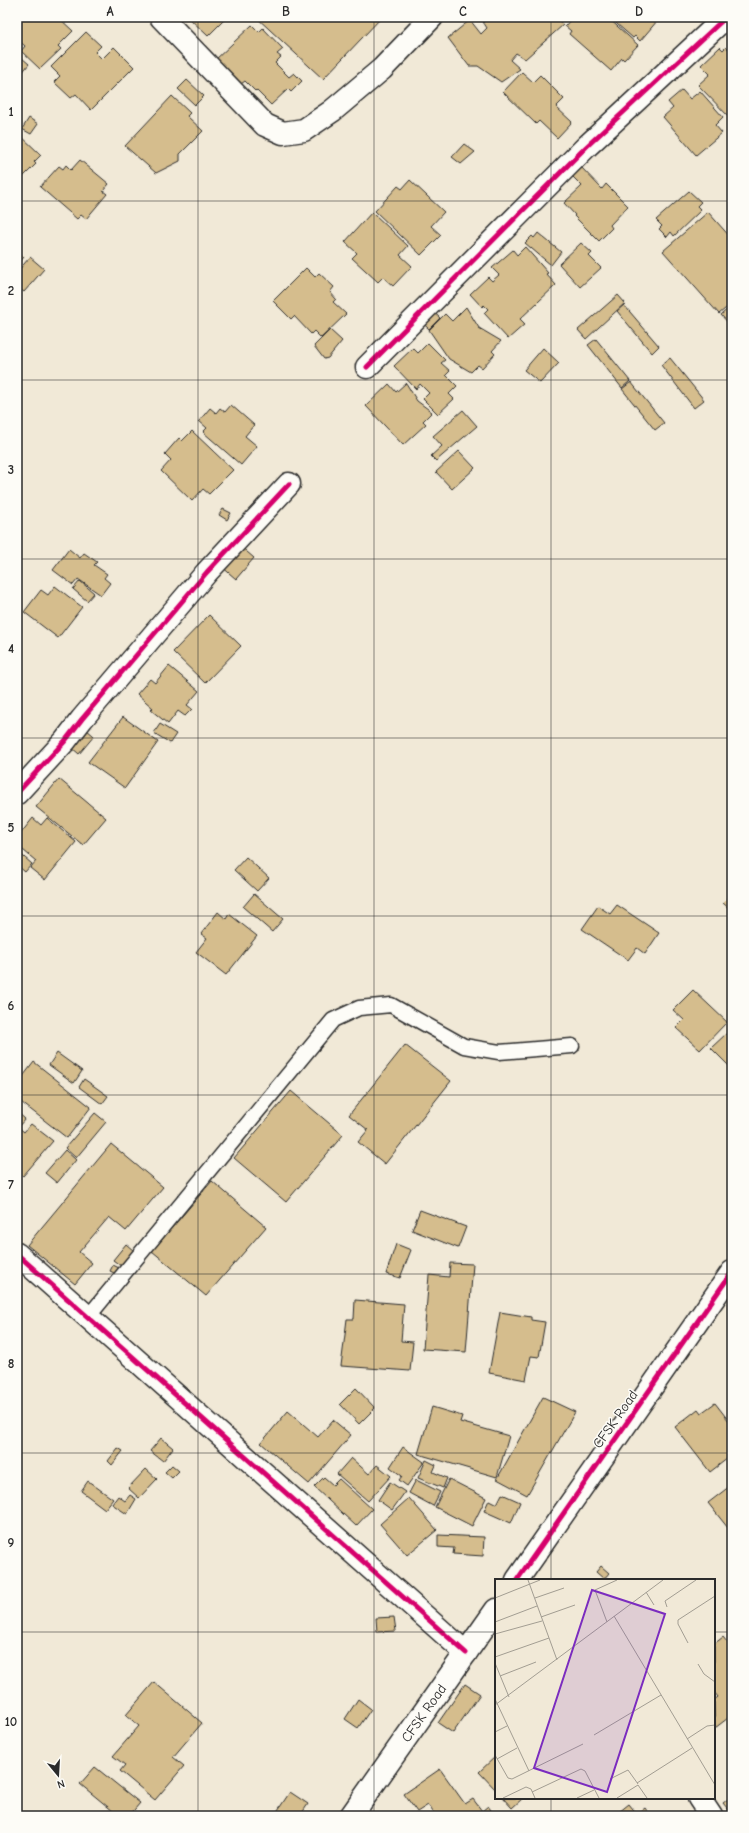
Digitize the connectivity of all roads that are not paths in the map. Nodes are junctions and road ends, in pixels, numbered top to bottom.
1 (161, 17) edge
2 (432, 17) edge
3 (726, 17) edge
4 (366, 367) dead end
5 (289, 484) dead end
6 (17, 793) edge
7 (572, 1046) dead end
8 (17, 1254) edge
9 (732, 1272) edge
10 (88, 1317) junction
11 (518, 1579) edge
12 (495, 1611) edge
13 (466, 1653) junction
14 (700, 1799) edge
15 (351, 1816) edge
16 (711, 1816) edge

1 - 2 street
3 - 4 street
5 - 6 street
7 - 10 lane
8 - 10 street
9 - 11 street, CFSK Road
10 - 13 street
12 - 13 street, CFSK Road
13 - 15 street, CFSK Road
14 - 16 street

